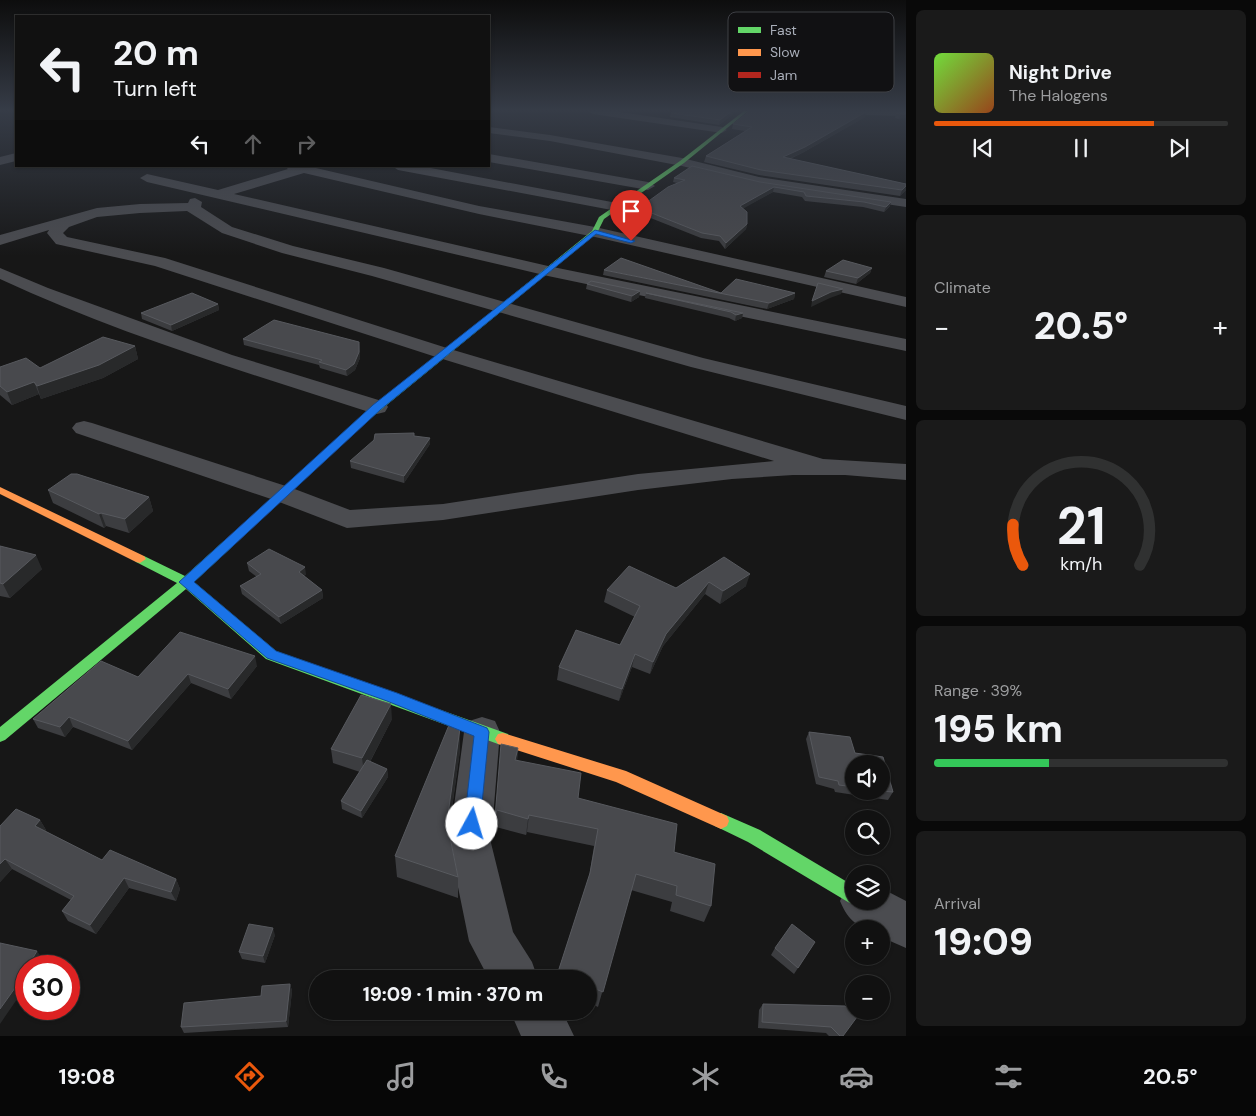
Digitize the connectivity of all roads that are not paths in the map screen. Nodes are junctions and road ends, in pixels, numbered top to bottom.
1 (497, 159) edge
2 (667, 159) edge
3 (685, 159) edge
4 (682, 162) junction
5 (403, 167) edge
6 (309, 168) edge
7 (141, 177) edge
8 (648, 186) junction
9 (219, 195) junction
10 (124, 196) dead end
11 (906, 203) edge
12 (194, 204) junction
13 (617, 207) junction
14 (71, 219) junction
15 (595, 232) junction
16 (0, 240) edge
17 (548, 271) junction
18 (0, 273) edge
19 (906, 302) edge
20 (504, 307) junction
21 (906, 345) edge
22 (443, 353) junction
23 (377, 408) junction
24 (906, 413) edge
25 (84, 428) dead end
26 (822, 467) junction
27 (906, 472) edge
28 (0, 490) edge
29 (283, 494) junction
30 (186, 582) junction
31 (3, 731) edge
32 (482, 732) junction
33 (845, 891) edge
34 (878, 910) edge
35 (906, 926) edge
36 (510, 970) edge
37 (539, 1020) edge
38 (549, 1036) edge

1 - 8 street
2 - 4 street
3 - 4 street
4 - 8 street
4 - 11 street
5 - 13 street
6 - 9 street
6 - 15 street
7 - 9 street
8 - 13 street
9 - 12 street
9 - 17 street
10 - 12 street
12 - 14 street
12 - 20 street
13 - 15 street
14 - 16 street
14 - 22 street
15 - 17 street
15 - 19 street
17 - 20 street
17 - 21 street
18 - 23 street
20 - 22 street
20 - 24 street
22 - 23 street
22 - 26 street
23 - 29 street
25 - 29 street
26 - 27 street
26 - 29 street
28 - 30 street
29 - 30 street
30 - 31 street
30 - 32 street
32 - 33 street
32 - 36 street
34 - 35 street
37 - 38 street

